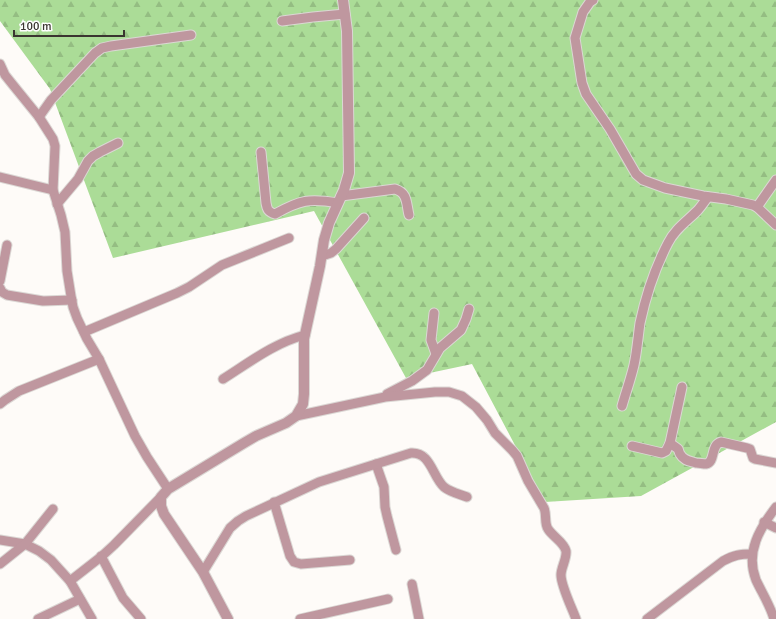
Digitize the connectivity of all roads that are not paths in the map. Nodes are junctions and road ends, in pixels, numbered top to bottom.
1 (343, 0) edge
2 (592, 0) edge
3 (345, 14) junction
4 (282, 21) dead end
5 (190, 34) dead end
6 (0, 64) edge
7 (39, 118) junction
8 (118, 143) dead end
9 (262, 152) dead end
10 (0, 177) edge
11 (776, 180) edge
12 (53, 190) junction
13 (708, 197) junction
14 (339, 199) junction
15 (57, 204) junction
16 (758, 207) junction
17 (409, 215) dead end
18 (364, 218) dead end
19 (776, 225) edge
20 (289, 238) dead end
21 (7, 245) dead end
22 (322, 256) junction
23 (0, 281) edge
24 (0, 288) edge
25 (72, 300) junction
26 (469, 309) dead end
27 (434, 313) dead end
28 (84, 332) junction
29 (305, 336) junction
30 (436, 354) junction
31 (99, 358) junction
32 (223, 379) dead end
33 (682, 387) dead end
34 (381, 398) junction
35 (0, 404) edge
36 (622, 406) dead end
37 (296, 416) junction
38 (670, 444) junction
39 (632, 446) dead end
40 (776, 463) edge
41 (376, 464) junction
42 (168, 489) junction
43 (160, 497) junction
44 (467, 497) dead end
45 (274, 502) junction
46 (776, 507) edge
47 (53, 509) dead end
48 (764, 522) junction
49 (776, 528) edge
50 (0, 540) edge
51 (25, 544) junction
52 (396, 550) dead end
53 (752, 554) junction
54 (101, 556) junction
55 (350, 560) dead end
56 (0, 564) edge
57 (202, 572) junction
58 (70, 581) junction
59 (412, 584) dead end
60 (80, 599) junction
61 (388, 599) dead end
62 (38, 619) edge
63 (92, 619) edge
64 (142, 619) edge
65 (228, 619) edge
66 (300, 619) edge
67 (419, 619) edge
68 (576, 619) edge
69 (647, 619) edge
70 (774, 619) edge

1 - 3 street
2 - 13 street
3 - 4 street
3 - 14 street
5 - 7 street
6 - 7 street
7 - 12 street
8 - 15 street
9 - 14 street
10 - 12 street
11 - 16 street
12 - 15 street
13 - 16 street
13 - 36 street
14 - 17 street
14 - 22 street
15 - 25 street
16 - 19 street
18 - 22 street
20 - 28 street
21 - 23 street
22 - 29 street
24 - 25 street
25 - 28 street
26 - 30 street
27 - 30 street
28 - 31 street
29 - 32 street
29 - 37 street
30 - 34 street
31 - 35 street
31 - 42 street
33 - 38 street
34 - 37 street
34 - 68 street
37 - 42 street
38 - 39 street
38 - 40 street
41 - 44 street
41 - 45 street
41 - 52 street
42 - 43 street
43 - 54 street
43 - 57 street
45 - 55 street
45 - 57 street
46 - 48 street
47 - 51 street
48 - 49 street
48 - 53 street
50 - 51 street
51 - 56 street
51 - 58 street
53 - 69 street
53 - 70 street
54 - 58 street
54 - 64 street
57 - 65 street
58 - 60 street
59 - 67 street
60 - 62 street
60 - 63 street
61 - 66 street

